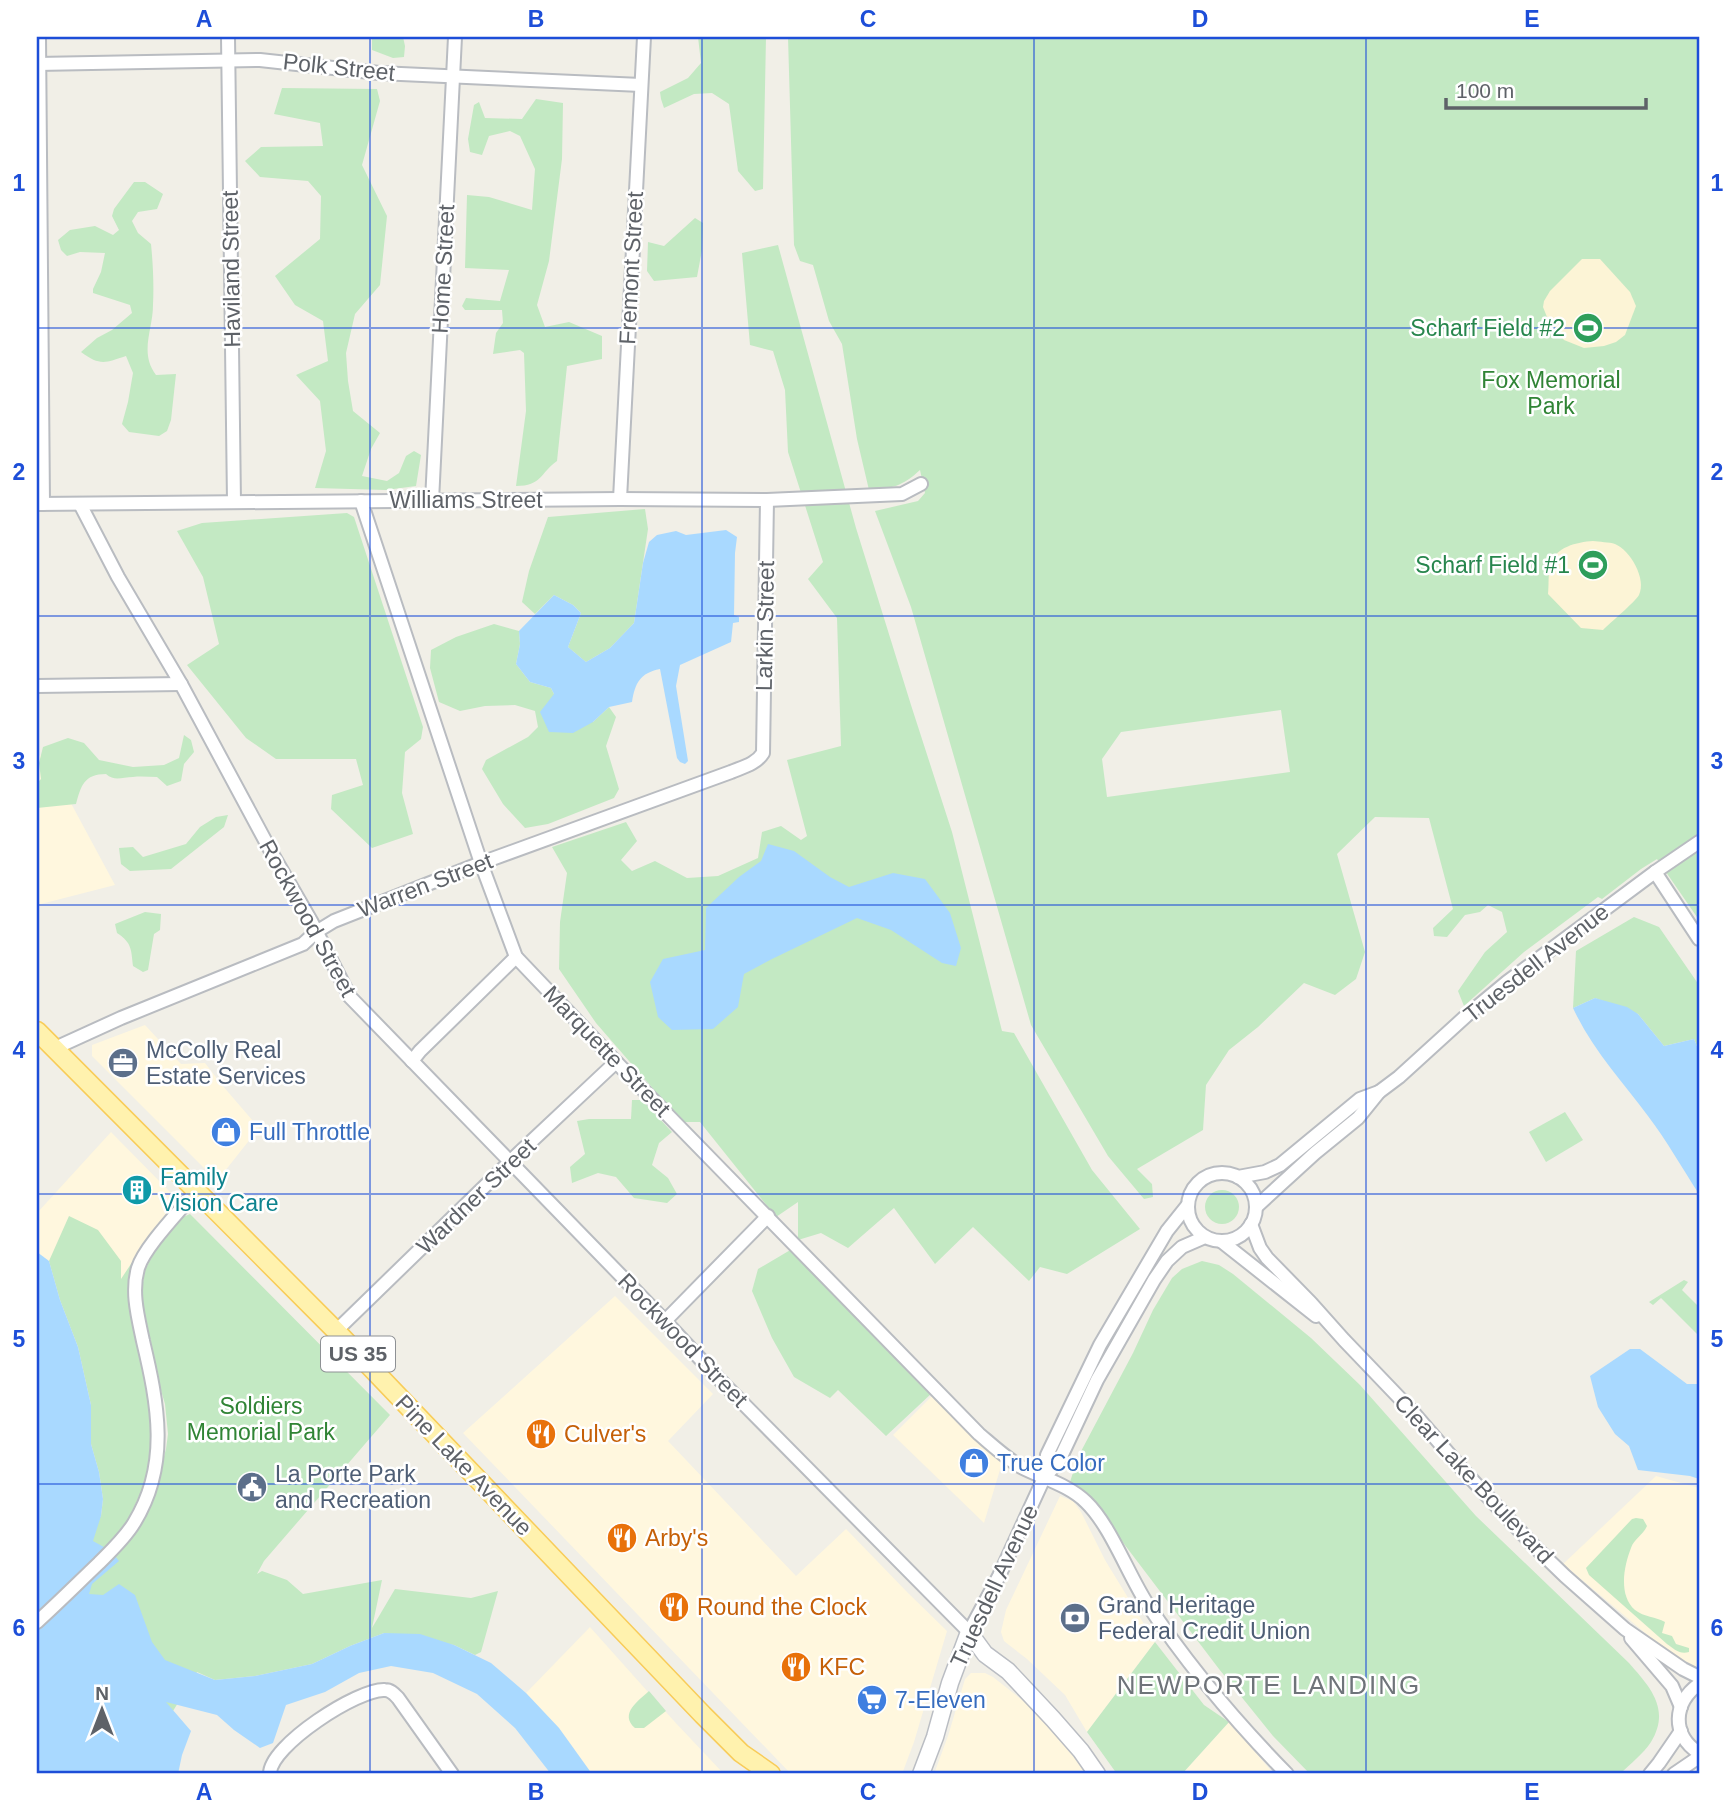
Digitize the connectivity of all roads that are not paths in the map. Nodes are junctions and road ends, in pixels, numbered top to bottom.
1 (39, 37) edge
2 (228, 37) edge
3 (455, 37) edge
4 (644, 37) edge
5 (228, 60) junction
6 (38, 64) edge
7 (453, 77) junction
8 (641, 85) junction
9 (922, 484) dead end
10 (620, 499) junction
11 (767, 500) junction
12 (360, 501) junction
13 (432, 501) junction
14 (234, 502) junction
15 (40, 504) edge
16 (80, 504) junction
17 (181, 684) junction
18 (37, 686) edge
19 (764, 753) joint
20 (1699, 842) edge
21 (481, 863) junction
22 (1655, 872) junction
23 (316, 932) junction
24 (1699, 939) edge
25 (516, 957) junction
26 (37, 1031) edge
27 (53, 1049) junction
28 (412, 1062) junction
29 (616, 1062) junction
30 (1380, 1092) junction
31 (511, 1162) junction
32 (1238, 1177) junction
33 (196, 1191) junction
34 (1187, 1206) junction
35 (1256, 1208) junction
36 (768, 1216) junction
37 (1251, 1224) junction
38 (1205, 1237) junction
39 (1221, 1241) junction
40 (665, 1321) junction
41 (1329, 1323) junction
42 (336, 1331) junction
43 (1044, 1478) junction
44 (37, 1622) edge
45 (1625, 1629) junction
46 (969, 1632) junction
47 (1699, 1677) edge
48 (1699, 1684) edge
49 (1681, 1707) junction
50 (1681, 1731) junction
51 (741, 1753) junction
52 (1699, 1755) edge
53 (271, 1769) edge
54 (452, 1774) edge
55 (753, 1774) edge
56 (771, 1774) edge
57 (921, 1774) edge
58 (1097, 1774) edge
59 (1287, 1774) edge
60 (1650, 1774) edge
61 (1674, 1774) edge

1 - 6 street
2 - 5 street, Haviland Street
3 - 7 street, Home Street
4 - 8 street, Fremont Street
5 - 6 street, Polk Street
5 - 7 street, Polk Street
5 - 14 street, Haviland Street
6 - 15 street
7 - 8 street, Polk Street
7 - 13 street, Home Street
8 - 10 street, Fremont Street
9 - 11 street, Williams Street
10 - 11 street, Williams Street
10 - 13 street, Williams Street
11 - 19 street, Larkin Street
12 - 13 street, Williams Street
12 - 14 street, Williams Street
12 - 21 street, Marquette Street
14 - 16 street, Williams Street
15 - 16 street
16 - 17 street, Rockwood Street
17 - 18 street
17 - 23 street, Rockwood Street
19 - 21 street, Warren Street
20 - 22 street, Truesdell Avenue
21 - 23 street, Warren Street
21 - 25 street, Marquette Street
22 - 24 street
22 - 30 street, Truesdell Avenue
23 - 27 street, Warren Street
23 - 28 street, Rockwood Street
25 - 28 street
25 - 29 street, Marquette Street
26 - 27 main road, Pine Lake Avenue / US 35
27 - 33 main road, Pine Lake Avenue / US 35
28 - 31 street, Rockwood Street
29 - 31 street, Wardner Street
29 - 36 street, Marquette Street
30 - 32 street, Truesdell Avenue
30 - 35 street, Truesdell Avenue
31 - 40 street, Rockwood Street
31 - 42 street, Wardner Street
32 - 34 street
32 - 35 street
33 - 42 main road, Pine Lake Avenue / US 35
33 - 44 street
34 - 38 street
34 - 43 street, Truesdell Avenue
35 - 37 street
36 - 40 street
36 - 43 street, Marquette Street
37 - 39 street
37 - 41 street, Clear Lake Boulevard
38 - 39 street
38 - 43 street, Truesdell Avenue
39 - 41 street, Clear Lake Boulevard
40 - 46 street, Rockwood Street
41 - 45 street, Clear Lake Boulevard
42 - 51 main road, Pine Lake Avenue / US 35
43 - 46 street, Truesdell Avenue
43 - 59 street, Marquette Street
45 - 47 street, Clear Lake Boulevard
45 - 49 street, Clear Lake Boulevard
46 - 57 street, Truesdell Avenue
46 - 58 street
48 - 49 street
49 - 50 street
50 - 52 street
50 - 60 street
51 - 55 main road, Pine Lake Avenue / US 35
51 - 56 main road, Pine Lake Avenue / US 35
52 - 61 street
53 - 54 street

